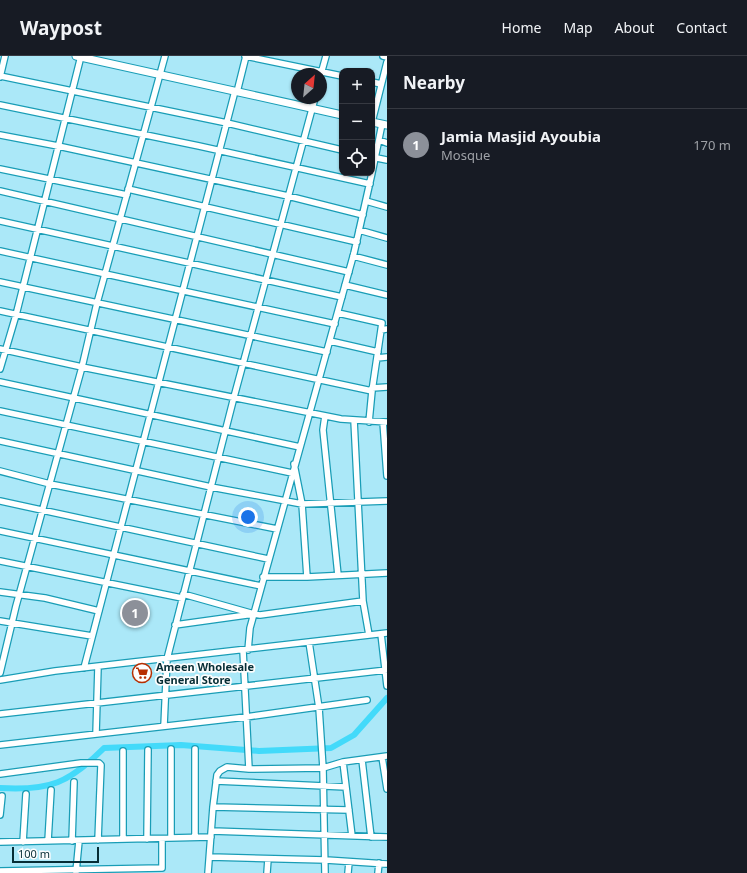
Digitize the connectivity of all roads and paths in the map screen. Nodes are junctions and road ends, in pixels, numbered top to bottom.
1 (5, 56) edge
2 (79, 56) edge
3 (165, 56) edge
4 (246, 56) edge
5 (326, 56) edge
6 (382, 56) edge
7 (387, 57) edge
8 (387, 62) edge
9 (299, 68) edge
10 (322, 68) edge
11 (160, 74) junction
12 (327, 74) edge
13 (339, 76) edge
14 (0, 77) edge
15 (375, 83) edge
16 (382, 84) junction
17 (72, 92) junction
18 (236, 92) junction
19 (313, 104) edge
20 (0, 106) edge
21 (151, 108) junction
22 (312, 109) junction
23 (375, 111) edge
24 (339, 114) edge
25 (65, 119) junction
26 (226, 123) junction
27 (375, 123) edge
28 (385, 125) edge
29 (0, 135) edge
30 (143, 135) junction
31 (379, 140) junction
32 (303, 142) junction
33 (387, 143) edge
34 (58, 146) junction
35 (339, 149) edge
36 (219, 151) junction
37 (375, 154) edge
38 (375, 157) edge
39 (387, 160) edge
40 (135, 164) junction
41 (296, 168) junction
42 (0, 169) edge
43 (371, 176) edge
44 (50, 179) junction
45 (212, 179) junction
46 (370, 184) junction
47 (128, 189) junction
48 (0, 191) edge
49 (126, 195) junction
50 (288, 196) junction
51 (44, 201) junction
52 (366, 201) junction
53 (204, 207) junction
54 (387, 207) edge
55 (363, 215) junction
56 (120, 218) junction
57 (0, 221) edge
58 (281, 224) junction
59 (37, 229) junction
60 (359, 230) junction
61 (197, 236) junction
62 (387, 238) edge
63 (357, 242) junction
64 (112, 246) junction
65 (0, 251) edge
66 (273, 254) junction
67 (353, 256) junction
68 (30, 257) junction
69 (190, 263) junction
70 (387, 265) edge
71 (349, 272) junction
72 (105, 273) junction
73 (266, 280) junction
74 (0, 282) edge
75 (345, 285) junction
76 (23, 287) junction
77 (182, 290) junction
78 (387, 295) edge
79 (342, 297) junction
80 (97, 303) junction
81 (258, 307) junction
82 (0, 311) edge
83 (338, 313) junction
84 (16, 315) junction
85 (175, 320) junction
86 (335, 324) junction
87 (384, 330) edge
88 (90, 331) junction
89 (250, 336) junction
90 (330, 341) junction
91 (167, 348) junction
92 (2, 350) edge
93 (327, 352) junction
94 (377, 355) junction
95 (387, 357) edge
96 (243, 363) junction
97 (82, 367) junction
98 (0, 369) edge
99 (319, 381) junction
100 (0, 382) edge
101 (158, 382) junction
102 (387, 387) edge
103 (372, 390) junction
104 (73, 397) junction
105 (234, 397) junction
106 (0, 411) edge
107 (311, 413) junction
108 (150, 414) junction
109 (325, 416) junction
110 (354, 420) junction
111 (369, 422) junction
112 (385, 422) edge
113 (65, 425) junction
114 (225, 431) junction
115 (0, 441) edge
116 (143, 442) junction
117 (300, 447) junction
118 (58, 454) junction
119 (218, 458) junction
120 (294, 464) junction
121 (0, 471) edge
122 (135, 471) junction
123 (292, 473) junction
124 (387, 476) edge
125 (50, 484) junction
126 (211, 487) junction
127 (128, 499) junction
128 (284, 500) junction
129 (0, 501) edge
130 (387, 501) edge
131 (358, 502) junction
132 (330, 503) junction
133 (302, 504) junction
134 (42, 511) junction
135 (204, 514) junction
136 (120, 528) junction
137 (277, 528) junction
138 (0, 531) edge
139 (35, 540) junction
140 (196, 544) junction
141 (113, 556) junction
142 (268, 559) junction
143 (0, 561) edge
144 (27, 567) junction
145 (189, 571) junction
146 (362, 573) junction
147 (387, 573) edge
148 (338, 575) junction
149 (263, 577) junction
150 (307, 577) junction
151 (106, 583) junction
152 (261, 586) junction
153 (0, 592) edge
154 (19, 596) junction
155 (183, 596) junction
156 (363, 601) junction
157 (99, 611) junction
158 (254, 614) junction
159 (0, 621) edge
160 (12, 624) junction
161 (176, 625) junction
162 (384, 634) edge
163 (369, 635) junction
164 (92, 636) junction
165 (309, 642) junction
166 (3, 648) edge
167 (245, 650) junction
168 (167, 659) junction
169 (98, 667) junction
170 (84, 668) junction
171 (386, 671) edge
172 (0, 673) edge
173 (314, 679) junction
174 (0, 680) edge
175 (387, 686) edge
176 (244, 687) junction
177 (165, 696) junction
178 (367, 700) dead end
179 (96, 704) junction
180 (319, 708) junction
181 (0, 714) edge
182 (246, 717) junction
183 (164, 726) junction
184 (96, 734) junction
185 (0, 745) edge
186 (195, 748) dead end
187 (171, 749) dead end
188 (148, 750) dead end
189 (123, 752) dead end
190 (385, 757) edge
191 (362, 760) junction
192 (343, 762) junction
193 (323, 768) junction
194 (249, 769) junction
195 (0, 774) edge
196 (216, 781) junction
197 (74, 782) dead end
198 (322, 786) junction
199 (346, 787) junction
200 (387, 789) edge
201 (51, 790) dead end
202 (26, 794) dead end
203 (2, 796) dead end
204 (213, 807) junction
205 (323, 809) junction
206 (348, 810) junction
207 (0, 815) edge
208 (211, 834) junction
209 (325, 835) junction
210 (352, 836) junction
211 (195, 837) junction
212 (371, 837) junction
213 (387, 837) edge
214 (171, 838) junction
215 (123, 839) junction
216 (146, 839) junction
217 (162, 839) junction
218 (98, 840) junction
219 (48, 841) junction
220 (75, 841) junction
221 (0, 842) edge
222 (23, 842) junction
223 (210, 857) junction
224 (268, 859) junction
225 (326, 860) junction
226 (349, 862) junction
227 (379, 863) junction
228 (387, 864) edge
229 (0, 871) edge
230 (76, 871) edge
231 (96, 871) edge
232 (116, 871) edge
233 (141, 871) edge
234 (162, 871) edge
235 (208, 873) edge
236 (268, 873) edge
237 (325, 873) edge
238 (348, 873) edge
239 (378, 873) edge

1 - 14 street
2 - 11 main road
2 - 17 street
3 - 11 street
4 - 9 street
4 - 18 street
5 - 10 street
6 - 7 street
8 - 16 street
11 - 18 main road
11 - 21 street
12 - 13 street
14 - 17 street
15 - 16 street
16 - 23 street
17 - 21 street
17 - 25 street
18 - 22 main road
18 - 26 street
19 - 22 street
20 - 25 street
21 - 26 street
21 - 30 street
22 - 24 main road
22 - 32 street
25 - 30 street
25 - 34 street
26 - 32 street
26 - 36 street
27 - 28 main road
28 - 31 street
29 - 34 street
30 - 36 street
30 - 40 street
31 - 33 street
31 - 37 street
32 - 35 street
32 - 41 street
34 - 40 street
34 - 44 street
36 - 41 street
36 - 45 street
38 - 39 street
40 - 45 street
40 - 47 street
41 - 46 street
41 - 50 street
42 - 44 street
43 - 46 street
44 - 49 street
44 - 51 street
45 - 50 street
45 - 53 street
46 - 52 street
47 - 49 street
47 - 53 street
48 - 51 street
49 - 56 street
50 - 55 street
50 - 58 street
51 - 56 street
51 - 59 street
52 - 54 street
52 - 55 street
53 - 58 street
53 - 61 street
55 - 60 street
56 - 61 street
56 - 64 street
57 - 59 street
58 - 63 street
58 - 66 street
59 - 64 street
59 - 68 street
60 - 62 street
60 - 63 street
61 - 66 street
61 - 69 street
63 - 67 street
64 - 69 street
64 - 72 street
65 - 68 street
66 - 71 street
66 - 73 street
67 - 70 street
67 - 71 street
68 - 72 street
68 - 76 street
69 - 73 street
69 - 77 street
71 - 75 street
72 - 77 street
72 - 80 street
73 - 79 street
73 - 81 street
74 - 76 street
75 - 78 street
75 - 79 street
76 - 80 street
76 - 84 street
77 - 81 street
77 - 85 street
79 - 83 street
80 - 85 street
80 - 88 street
81 - 86 street
81 - 89 street
82 - 84 street
83 - 86 street
83 - 87 street
84 - 88 street
84 - 92 street
85 - 89 street
85 - 91 street
86 - 90 street
87 - 94 street
88 - 91 street
88 - 97 street
89 - 93 street
89 - 96 street
90 - 93 street
90 - 94 street
91 - 96 street
91 - 101 street
92 - 97 street
92 - 98 street
93 - 99 street
94 - 95 street
94 - 103 street
96 - 99 street
96 - 105 street
97 - 101 street
97 - 104 street
99 - 103 street
99 - 107 street
100 - 104 street
101 - 105 street
101 - 108 street
102 - 103 street
103 - 111 street
104 - 108 street
104 - 113 street
105 - 107 street
105 - 114 street
106 - 113 street
107 - 109 street
107 - 117 street
108 - 114 street
108 - 116 street
109 - 110 street
109 - 132 street
110 - 111 street
110 - 131 street
111 - 112 street
112 - 124 street
113 - 116 street
113 - 118 street
114 - 117 street
114 - 119 street
115 - 118 street
116 - 119 street
116 - 122 street
117 - 120 street
118 - 122 street
118 - 125 street
119 - 123 street
119 - 126 street
120 - 123 street
120 - 133 street
121 - 125 street
122 - 126 street
122 - 127 street
123 - 128 street
125 - 127 street
125 - 134 street
126 - 128 street
126 - 135 street
127 - 135 street
127 - 136 street
128 - 133 street
128 - 137 street
129 - 134 street
130 - 131 street
131 - 132 street
131 - 146 street
132 - 133 street
132 - 148 street
133 - 150 street
134 - 136 street
134 - 139 street
135 - 137 street
135 - 140 street
136 - 140 street
136 - 141 street
137 - 142 street
138 - 139 street
139 - 141 street
139 - 144 street
140 - 142 street
140 - 145 street
141 - 145 street
141 - 151 street
142 - 149 street
143 - 144 street
144 - 151 street
144 - 154 street
145 - 152 street
145 - 155 street
146 - 147 street
146 - 148 street
146 - 156 street
148 - 150 street
149 - 150 street
149 - 152 street
151 - 155 street
151 - 157 street
152 - 158 street
153 - 154 street
154 - 157 street
154 - 160 street
155 - 158 street
155 - 161 street
156 - 158 street
156 - 163 street
157 - 164 street
158 - 161 street
158 - 167 street
159 - 160 street
160 - 164 street
160 - 166 street
161 - 168 street
162 - 163 street
162 - 171 street
163 - 165 street
164 - 170 street
165 - 167 street
165 - 173 street
166 - 172 street
167 - 168 street
167 - 176 street
168 - 169 street
168 - 177 street
169 - 170 street
169 - 179 street
170 - 174 street
171 - 173 street
171 - 175 street
173 - 176 street
173 - 180 street
176 - 177 street
176 - 182 street
177 - 179 street
177 - 183 street
178 - 180 street
179 - 181 street
179 - 184 street
180 - 182 street
180 - 193 street
182 - 183 street
182 - 194 street
183 - 184 street
184 - 185 street
186 - 211 street
187 - 214 street
188 - 216 street
189 - 215 street
190 - 191 street
190 - 200 street
191 - 192 street
191 - 212 street
192 - 193 street
192 - 199 street
193 - 194 street
193 - 198 street
194 - 196 street
195 - 218 street
196 - 198 street
196 - 204 street
197 - 220 street
198 - 199 street
198 - 205 street
199 - 206 street
201 - 219 street
202 - 222 street
203 - 207 street
204 - 205 street
204 - 208 street
205 - 206 street
205 - 209 street
206 - 210 street
208 - 209 street
208 - 211 street
208 - 223 street
209 - 210 street
209 - 225 street
210 - 212 street
211 - 214 street
212 - 213 street
214 - 217 street
215 - 216 street
215 - 218 street
216 - 217 street
217 - 234 street
218 - 220 street
219 - 220 street
219 - 222 street
220 - 230 street
221 - 222 street
223 - 224 street
223 - 235 street
224 - 225 street
224 - 236 street
225 - 226 street
225 - 237 street
226 - 227 street
226 - 238 street
227 - 228 street
227 - 239 street
229 - 230 street
230 - 231 street
231 - 232 street
232 - 233 street
233 - 234 street

